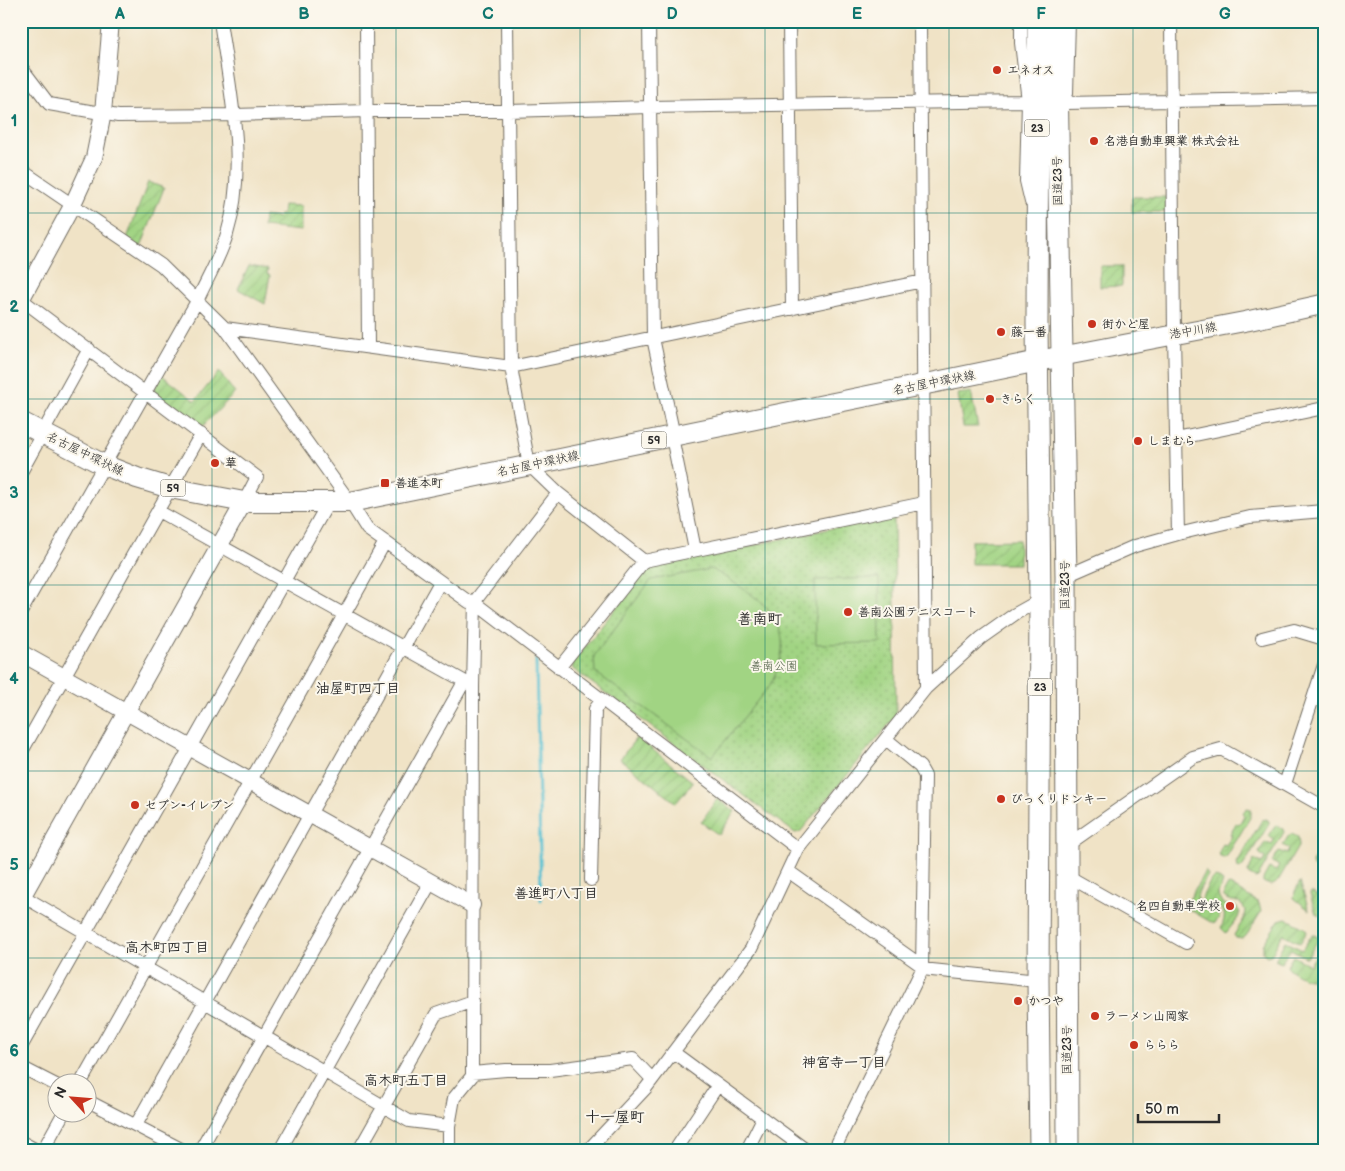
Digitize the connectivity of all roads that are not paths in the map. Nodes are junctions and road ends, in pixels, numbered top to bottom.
1 (111, 21) edge
2 (220, 21) edge
3 (366, 21) edge
4 (507, 21) edge
5 (649, 21) edge
6 (789, 21) edge
7 (920, 21) edge
8 (1171, 21) edge
9 (1046, 26) edge
10 (21, 67) edge
11 (1324, 98) edge
12 (1028, 101) junction
13 (1172, 101) junction
14 (921, 102) junction
15 (1066, 103) junction
16 (790, 105) junction
17 (650, 107) junction
18 (367, 111) junction
19 (508, 111) junction
20 (103, 113) junction
21 (234, 115) junction
22 (21, 170) edge
23 (72, 206) junction
24 (1037, 223) junction
25 (1059, 225) junction
26 (923, 281) junction
27 (21, 300) edge
28 (197, 301) junction
29 (1324, 304) edge
30 (792, 309) junction
31 (225, 328) junction
32 (1174, 334) junction
33 (653, 338) junction
34 (368, 347) junction
35 (89, 350) junction
36 (1063, 356) junction
37 (1037, 361) junction
38 (511, 367) junction
39 (924, 384) junction
40 (145, 391) junction
41 (1324, 408) edge
42 (21, 422) edge
43 (43, 434) junction
44 (201, 434) junction
45 (673, 436) junction
46 (1176, 439) junction
47 (104, 465) junction
48 (529, 465) junction
49 (21, 472) edge
50 (170, 488) junction
51 (558, 493) junction
52 (244, 502) junction
53 (350, 502) junction
54 (328, 503) junction
55 (924, 503) junction
56 (158, 510) junction
57 (1324, 511) edge
58 (1178, 534) junction
59 (385, 542) junction
60 (220, 545) junction
61 (695, 550) junction
62 (644, 561) junction
63 (1066, 576) junction
64 (284, 581) junction
65 (440, 582) junction
66 (1040, 600) junction
67 (475, 603) junction
68 (21, 612) edge
69 (344, 615) junction
70 (1262, 638) dead end
71 (1324, 639) edge
72 (404, 648) junction
73 (21, 653) edge
74 (1324, 665) edge
75 (560, 668) junction
76 (64, 677) junction
77 (469, 684) junction
78 (926, 688) junction
79 (602, 700) junction
80 (127, 712) junction
81 (886, 739) junction
82 (190, 747) junction
83 (21, 753) edge
84 (250, 781) junction
85 (1285, 784) junction
86 (1324, 807) edge
87 (310, 814) junction
88 (1066, 846) junction
89 (371, 848) junction
90 (798, 849) junction
91 (788, 871) junction
92 (1066, 876) junction
93 (592, 880) dead end
94 (431, 882) junction
95 (22, 897) edge
96 (472, 905) junction
97 (85, 932) junction
98 (1186, 943) dead end
99 (145, 968) junction
100 (922, 968) junction
101 (1038, 981) junction
102 (473, 1001) junction
103 (205, 1002) junction
104 (264, 1037) junction
105 (21, 1047) edge
106 (673, 1052) junction
107 (21, 1067) edge
108 (324, 1072) junction
109 (472, 1073) junction
110 (86, 1074) edge
111 (652, 1080) junction
112 (48, 1081) edge
113 (718, 1085) junction
114 (98, 1106) edge
115 (383, 1107) junction
116 (762, 1118) junction
117 (57, 1124) edge
118 (136, 1125) junction
119 (449, 1126) junction
120 (21, 1144) edge
121 (1071, 1148) edge
122 (32, 1150) edge
123 (43, 1150) edge
124 (183, 1150) edge
125 (200, 1150) edge
126 (280, 1150) edge
127 (359, 1150) edge
128 (449, 1150) edge
129 (588, 1150) edge
130 (675, 1150) edge
131 (747, 1150) edge
132 (806, 1150) edge
133 (834, 1150) edge
134 (1040, 1150) edge

1 - 20 street
2 - 21 street
3 - 18 street
4 - 19 street
5 - 17 street
6 - 16 street
7 - 14 street
8 - 13 street
9 - 12 street
9 - 15 street
9 - 24 highway, 国道23号 / 23
9 - 25 highway, 国道23号 / 23
10 - 20 street
11 - 13 street
12 - 14 street
12 - 24 street
13 - 15 street
13 - 32 street
14 - 16 street
14 - 26 street
15 - 25 street
16 - 17 street
16 - 30 street
17 - 19 street
17 - 33 street
18 - 19 street
18 - 21 street
18 - 34 street
19 - 38 street
20 - 21 street
20 - 23 street
21 - 28 street
22 - 23 street
23 - 27 street
23 - 28 street
24 - 37 highway, 国道23号 / 23
25 - 36 highway, 国道23号 / 23
26 - 30 street
26 - 39 street
27 - 35 street
28 - 31 street
28 - 40 street
29 - 32 main road, 港中川線
30 - 33 street
31 - 34 street
31 - 53 street
32 - 36 main road, 港中川線
32 - 46 street
33 - 38 street
33 - 45 street
34 - 38 street
35 - 40 street
35 - 43 street
36 - 37 main road, 名古屋中環状線 / 59
36 - 63 highway, 国道23号 / 23
37 - 39 main road, 名古屋中環状線 / 59
37 - 66 highway, 国道23号 / 23
38 - 48 street
39 - 45 main road, 名古屋中環状線 / 59
39 - 55 street
40 - 44 street
40 - 47 street
41 - 46 street
42 - 43 main road, 名古屋中環状線 / 59
43 - 47 main road, 名古屋中環状線 / 59
43 - 49 street
44 - 50 street
44 - 52 street
45 - 48 main road, 名古屋中環状線 / 59
45 - 61 street
46 - 58 street
47 - 50 main road, 名古屋中環状線 / 59
47 - 68 street
48 - 51 street
48 - 53 main road, 名古屋中環状線 / 59
50 - 52 main road, 名古屋中環状線 / 59
50 - 56 street
51 - 62 street
51 - 67 street
52 - 54 main road, 名古屋中環状線 / 59
52 - 60 street
53 - 54 main road, 名古屋中環状線 / 59
53 - 59 street
54 - 64 street
55 - 61 street
55 - 78 street
56 - 60 street
56 - 76 street
57 - 58 street
58 - 63 street
59 - 65 street
59 - 69 street
60 - 64 street
60 - 80 street
61 - 62 street
62 - 75 street
63 - 88 highway, 国道23号 / 23
64 - 69 street
64 - 82 street
65 - 67 street
65 - 72 street
66 - 78 street
66 - 101 highway, 国道23号 / 23
67 - 75 street
67 - 77 street
69 - 72 street
69 - 84 street
70 - 71 street
72 - 77 street
72 - 87 street
73 - 76 street
74 - 85 street
75 - 79 street
76 - 80 street
76 - 83 street
77 - 89 street
77 - 96 street
78 - 81 street
79 - 90 street
79 - 93 street
80 - 82 street
80 - 95 street
81 - 90 street
81 - 100 street
82 - 84 street
82 - 97 street
84 - 87 street
84 - 99 street
85 - 86 street
85 - 88 street
87 - 89 street
87 - 103 street
88 - 92 highway, 国道23号 / 23
89 - 94 street
89 - 104 street
90 - 91 street
91 - 100 street
91 - 106 street
92 - 98 street
92 - 121 highway, 国道23号 / 23
94 - 96 street
94 - 108 street
95 - 97 street
96 - 102 street
97 - 99 street
97 - 105 street
99 - 103 street
99 - 110 street
100 - 101 street
100 - 133 street
101 - 134 highway, 国道23号 / 23
102 - 109 street
102 - 115 street
103 - 104 street
103 - 118 street
104 - 108 street
104 - 125 street
106 - 111 street
106 - 113 street
107 - 112 street
108 - 115 street
108 - 126 street
109 - 111 street
109 - 119 street
111 - 129 street
113 - 116 street
113 - 130 street
114 - 118 street
115 - 119 street
115 - 127 street
116 - 131 street
116 - 132 street
117 - 123 street
118 - 124 street
119 - 128 street
120 - 122 street

